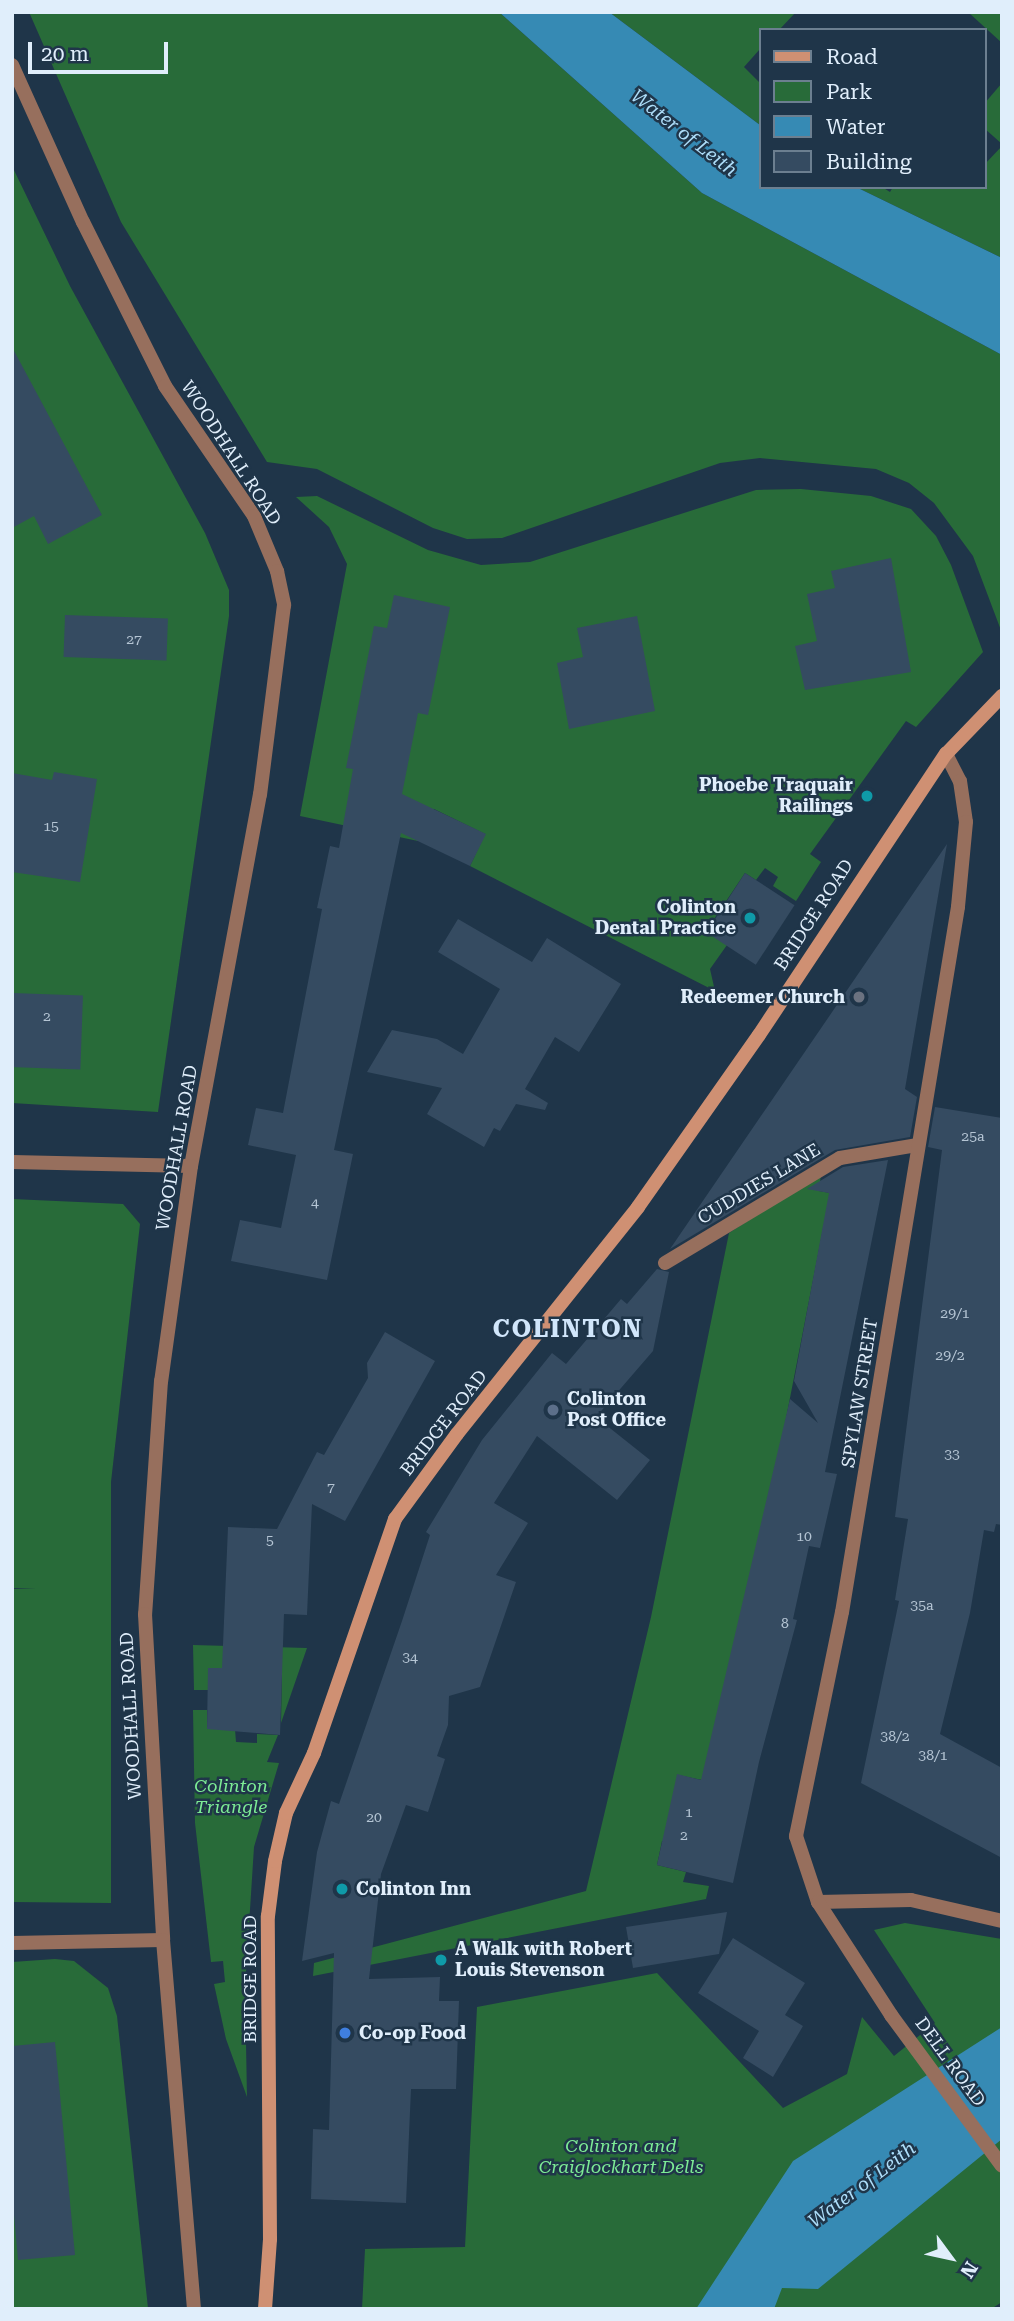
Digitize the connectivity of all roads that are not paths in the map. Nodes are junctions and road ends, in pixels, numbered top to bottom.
1 (12, 65) edge
2 (1002, 696) edge
3 (946, 754) junction
4 (918, 1145) junction
5 (12, 1162) edge
6 (191, 1166) junction
7 (665, 1263) dead end
8 (818, 1902) junction
9 (1002, 1921) edge
10 (163, 1940) junction
11 (12, 1943) edge
12 (891, 2015) joint
13 (1002, 2165) edge
14 (194, 2309) edge
15 (265, 2309) edge

1 - 6 street, WOODHALL ROAD
2 - 3 main road, BRIDGE ROAD
3 - 4 street, SPYLAW STREET
3 - 15 main road, BRIDGE ROAD
4 - 7 street, CUDDIES LANE
4 - 8 street, SPYLAW STREET
5 - 6 street
6 - 10 street, WOODHALL ROAD
8 - 9 street
8 - 12 street, SPYLAW STREET
10 - 11 street
10 - 14 street, WOODHALL ROAD
12 - 13 street, DELL ROAD

